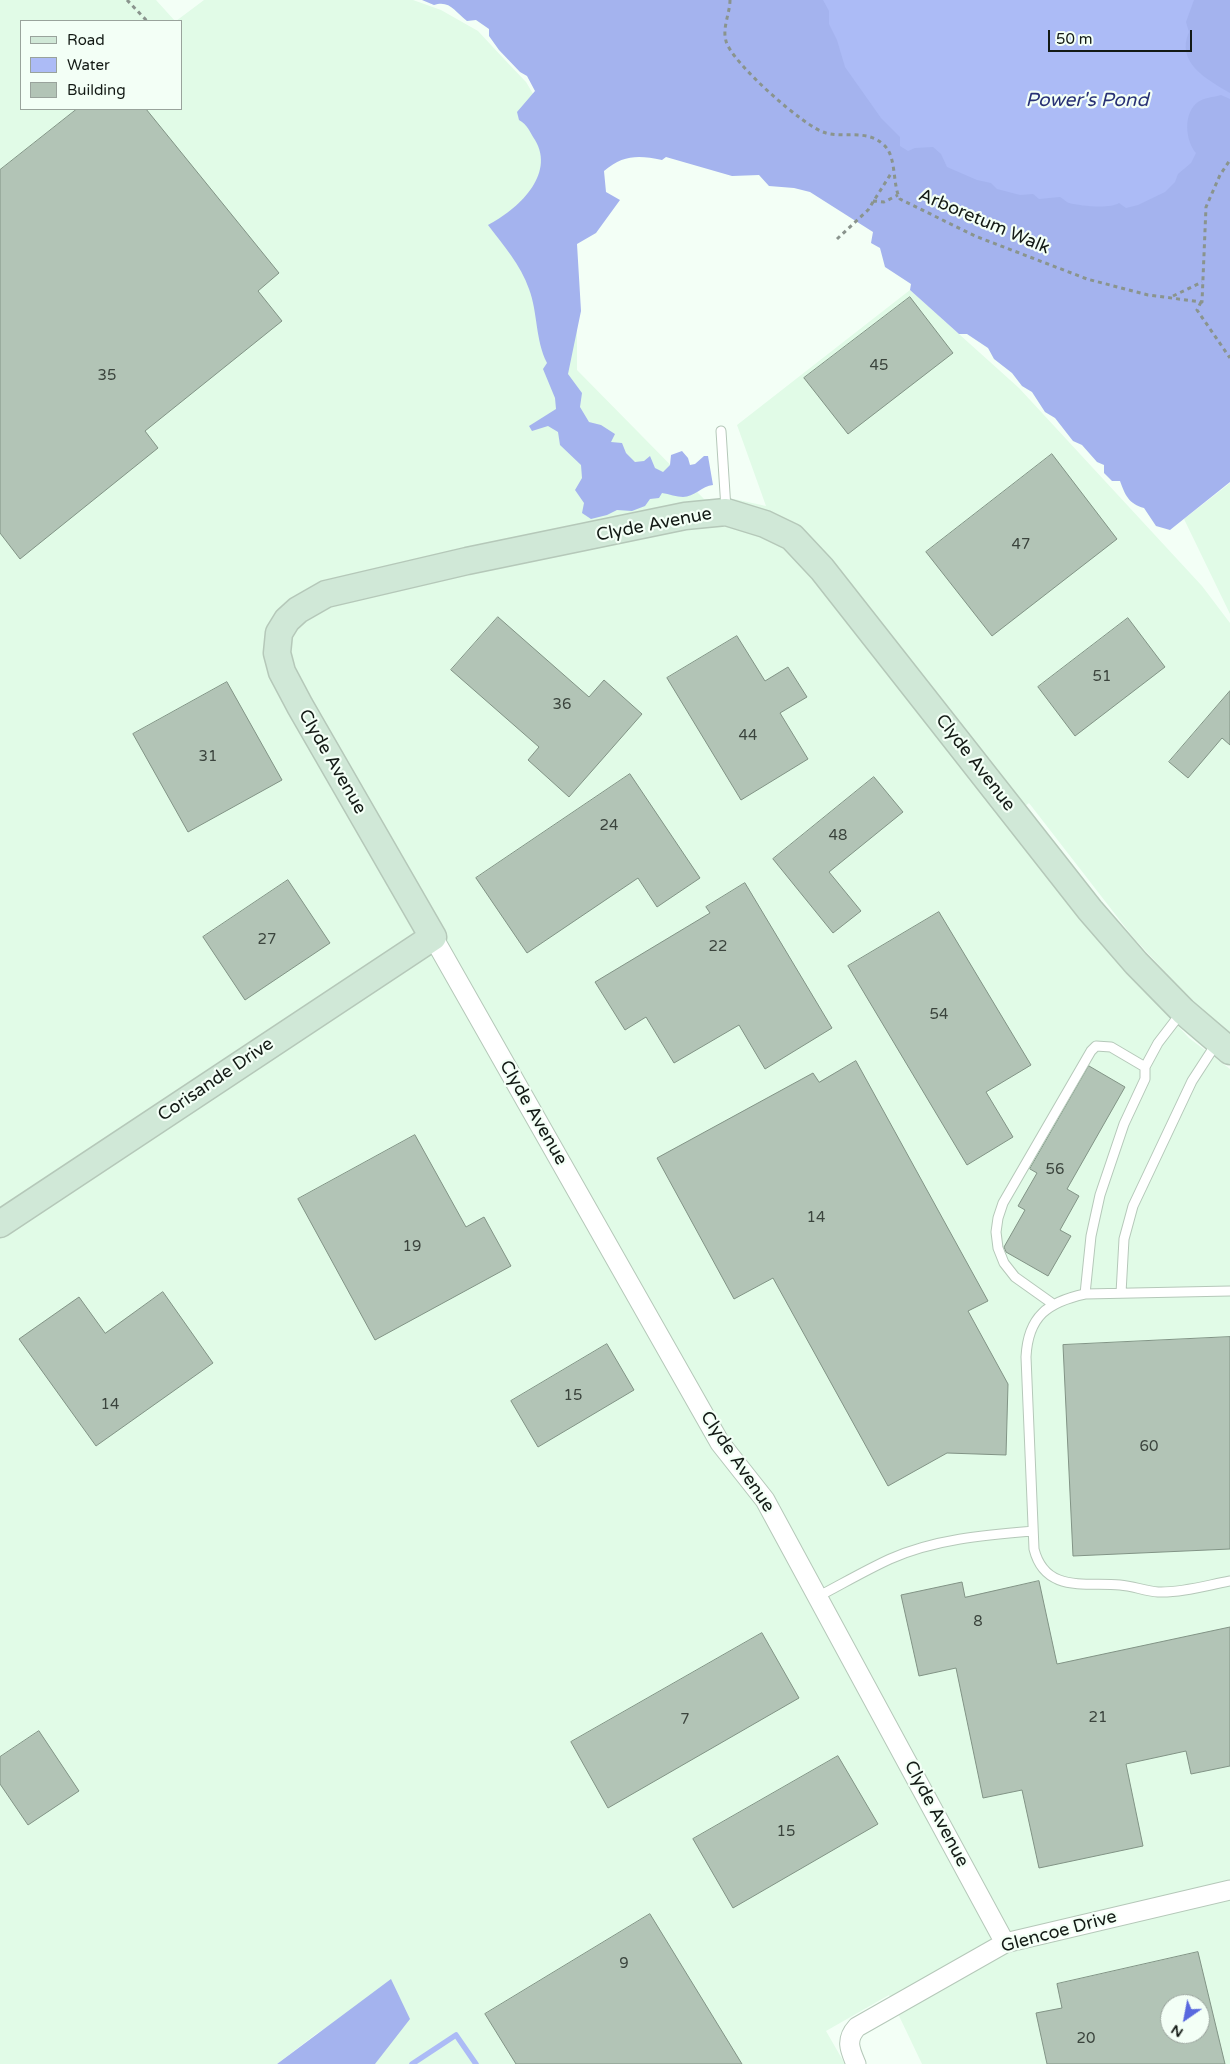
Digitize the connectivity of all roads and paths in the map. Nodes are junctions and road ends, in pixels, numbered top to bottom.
1 (127, 0) edge
2 (730, 0) edge
3 (146, 20) edge
4 (1230, 160) edge
5 (892, 172) junction
6 (898, 195) junction
7 (873, 201) junction
8 (838, 239) dead end
9 (1202, 282) junction
10 (1173, 297) junction
11 (1202, 302) junction
12 (1230, 358) edge
13 (721, 431) dead end
14 (726, 512) junction
15 (433, 937) junction
16 (1183, 1011) junction
17 (1224, 1046) edge
18 (1145, 1067) junction
19 (0, 1224) edge
20 (1230, 1291) edge
21 (1121, 1293) junction
22 (1085, 1294) junction
23 (1053, 1304) junction
24 (1033, 1531) junction
25 (1230, 1581) edge
26 (819, 1596) junction
27 (1230, 1890) edge
28 (1005, 1943) junction
29 (856, 2064) edge

1 - 3 path
2 - 5 path, Arboretum Walk
4 - 9 path
5 - 6 path, Arboretum Walk
5 - 7 path
6 - 7 path
6 - 10 path, Arboretum Walk
7 - 8 path
9 - 10 path
9 - 11 path
10 - 11 path, Arboretum Walk
11 - 12 path
13 - 14 lane
14 - 15 street, Clyde Avenue
14 - 16 street, Clyde Avenue
15 - 19 street, Corisande Drive
15 - 26 street, Clyde Avenue
16 - 17 street, Clyde Avenue
16 - 18 lane
17 - 21 lane
18 - 22 lane
18 - 23 lane
20 - 21 lane
21 - 22 lane
22 - 23 lane
23 - 24 lane
24 - 25 lane
24 - 26 lane
26 - 28 street, Clyde Avenue
27 - 28 street, Glencoe Drive
28 - 29 street, Glencoe Drive

